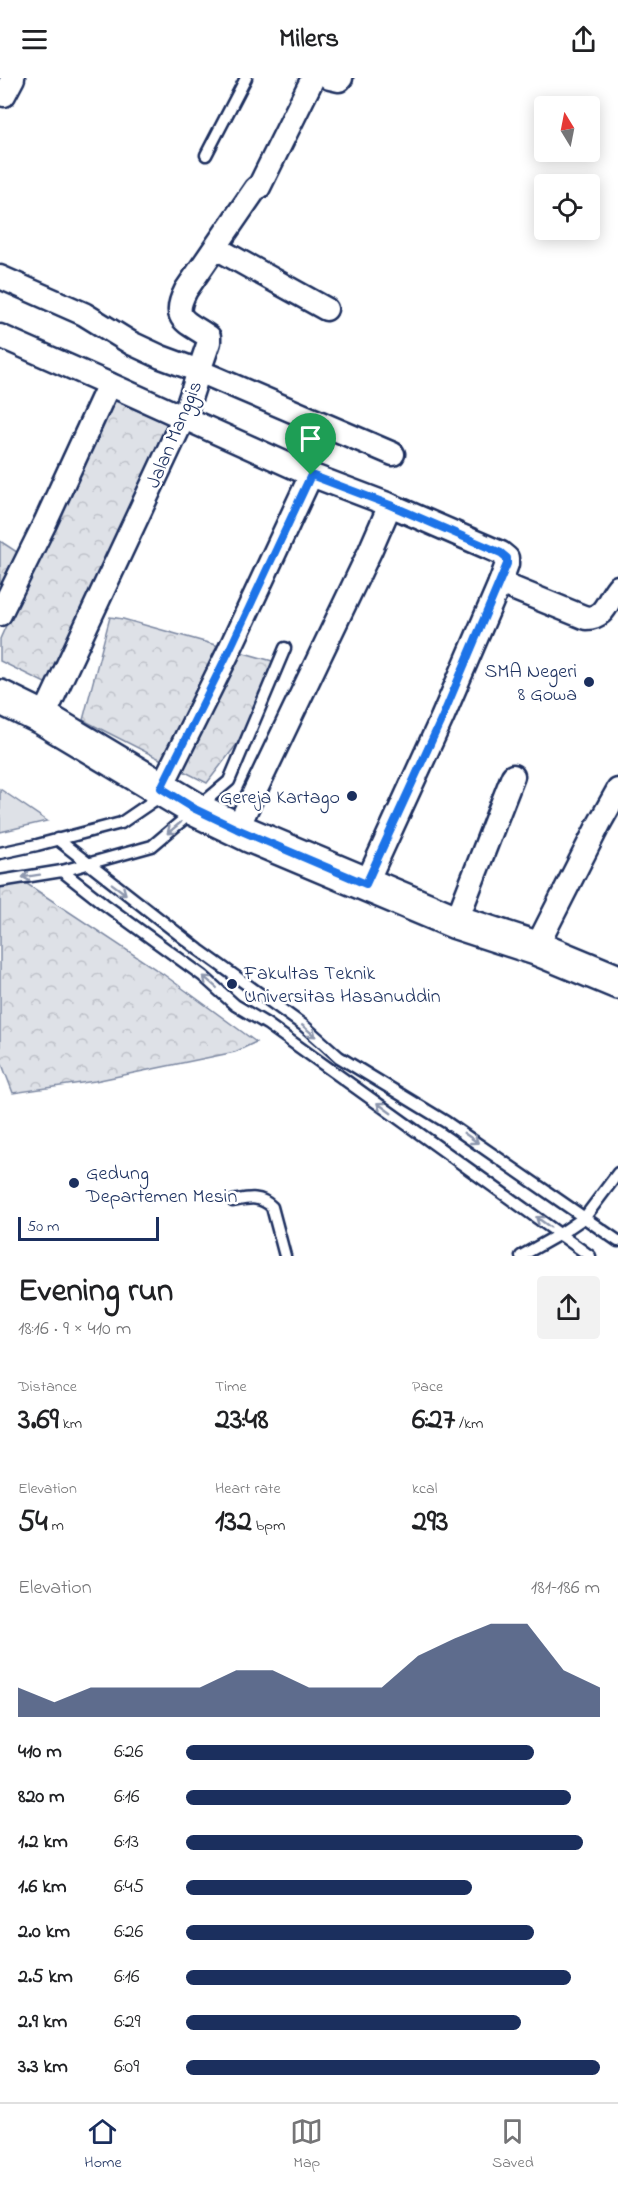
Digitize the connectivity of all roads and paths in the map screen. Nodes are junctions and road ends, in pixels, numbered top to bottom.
1 (246, 78) edge
2 (313, 78) edge
3 (206, 155) dead end
4 (216, 248) junction
5 (0, 277) edge
6 (326, 309) dead end
7 (0, 337) edge
8 (199, 371) junction
9 (109, 384) junction
10 (184, 417) junction
11 (393, 454) dead end
12 (311, 475) junction
13 (390, 505) junction
14 (500, 583) junction
15 (618, 586) edge
16 (0, 614) edge
17 (285, 648) dead end
18 (0, 697) edge
19 (43, 718) junction
20 (513, 777) dead end
21 (618, 789) edge
22 (164, 790) junction
23 (195, 809) junction
24 (237, 829) junction
25 (57, 839) junction
26 (0, 852) edge
27 (87, 864) junction
28 (62, 871) junction
29 (0, 881) edge
30 (366, 884) junction
31 (456, 922) junction
32 (536, 948) junction
33 (618, 982) edge
34 (618, 1173) edge
35 (233, 1201) dead end
36 (585, 1217) junction
37 (560, 1234) junction
38 (618, 1241) edge
39 (285, 1256) edge
40 (521, 1256) edge
41 (590, 1256) edge

1 - 3 lane
2 - 4 street
4 - 6 street
4 - 8 street
5 - 8 street, Jalan Manggis
7 - 9 street
8 - 10 street, Jalan Manggis
8 - 11 street
9 - 10 street
9 - 16 street
10 - 12 street
10 - 19 street, Jalan Manggis
12 - 13 street
12 - 22 street
13 - 14 street
13 - 24 street
14 - 15 street
14 - 30 street
17 - 23 lane
18 - 19 main road
19 - 22 main road
20 - 31 street
21 - 32 street
22 - 23 main road
22 - 25 lane
23 - 24 main road
23 -> 27 lane
24 - 30 main road
25 - 26 lane
25 - 27 lane
27 - 28 lane
27 -> 36 lane
28 -> 29 lane
37 -> 28 lane
30 - 31 main road
31 - 32 main road
32 - 33 main road
34 - 36 lane
35 - 39 lane
36 - 37 lane
36 - 38 lane
37 - 40 lane
37 - 41 lane

